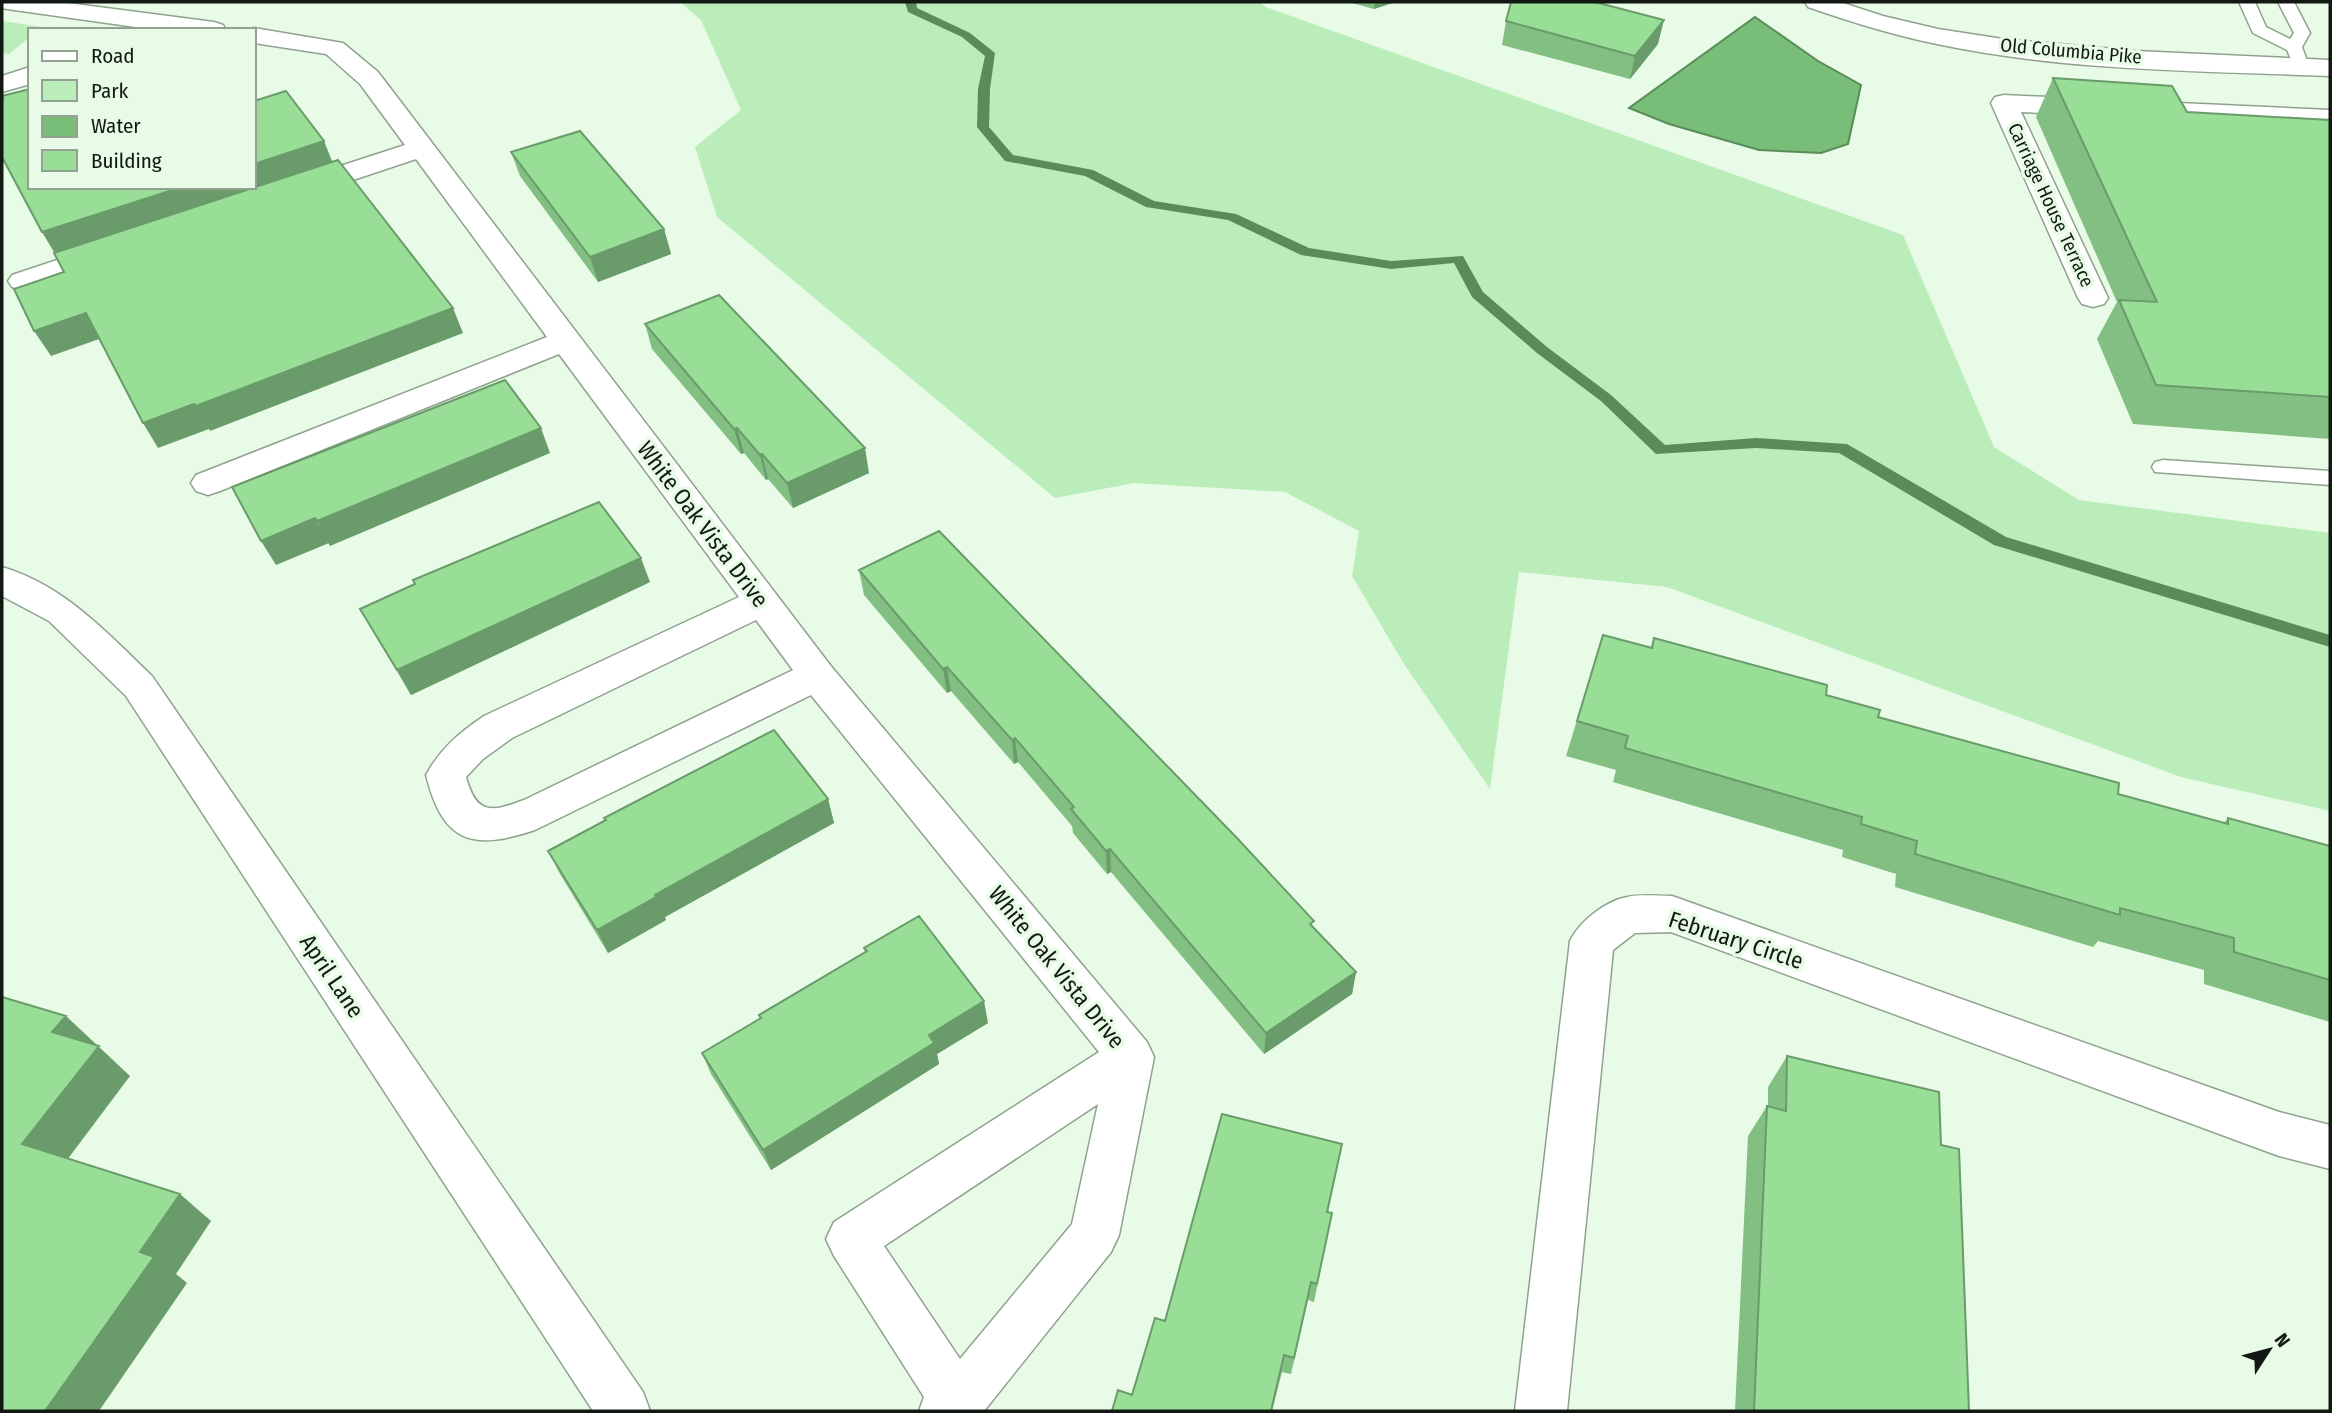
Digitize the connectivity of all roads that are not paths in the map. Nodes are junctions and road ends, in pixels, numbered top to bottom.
1 (7, 2) edge
2 (1817, 2) edge
3 (2247, 2) edge
4 (2286, 2) edge
5 (190, 28) edge
6 (256, 36) edge
7 (2298, 56) junction
8 (2330, 68) edge
9 (28, 76) edge
10 (2, 84) edge
11 (2330, 118) edge
12 (422, 148) junction
13 (268, 200) edge
14 (139, 242) edge
15 (23, 281) dead end
16 (2093, 298) dead end
17 (564, 341) junction
18 (2163, 467) dead end
19 (2330, 478) edge
20 (208, 482) dead end
21 (2, 580) edge
22 (762, 602) junction
23 (817, 675) junction
24 (1131, 1057) junction
25 (2330, 1147) edge
26 (952, 1407) edge
27 (624, 1411) edge
28 (1541, 1411) edge

1 - 5 street
2 - 7 street, Old Columbia Pike
3 - 7 lane
4 - 7 lane
6 - 12 street, White Oak Vista Drive
7 - 8 street, Old Columbia Pike
9 - 10 street
11 - 16 street, Carriage House Terrace
12 - 13 street
12 - 17 street, White Oak Vista Drive
14 - 15 street
17 - 20 street
17 - 22 street, White Oak Vista Drive
18 - 19 lane
21 - 27 street, April Lane
22 - 23 street, White Oak Vista Drive
22 - 23 street
23 - 24 street, White Oak Vista Drive
24 - 26 street, White Oak Vista Drive
24 - 26 street, White Oak Vista Drive
25 - 28 street, February Circle

